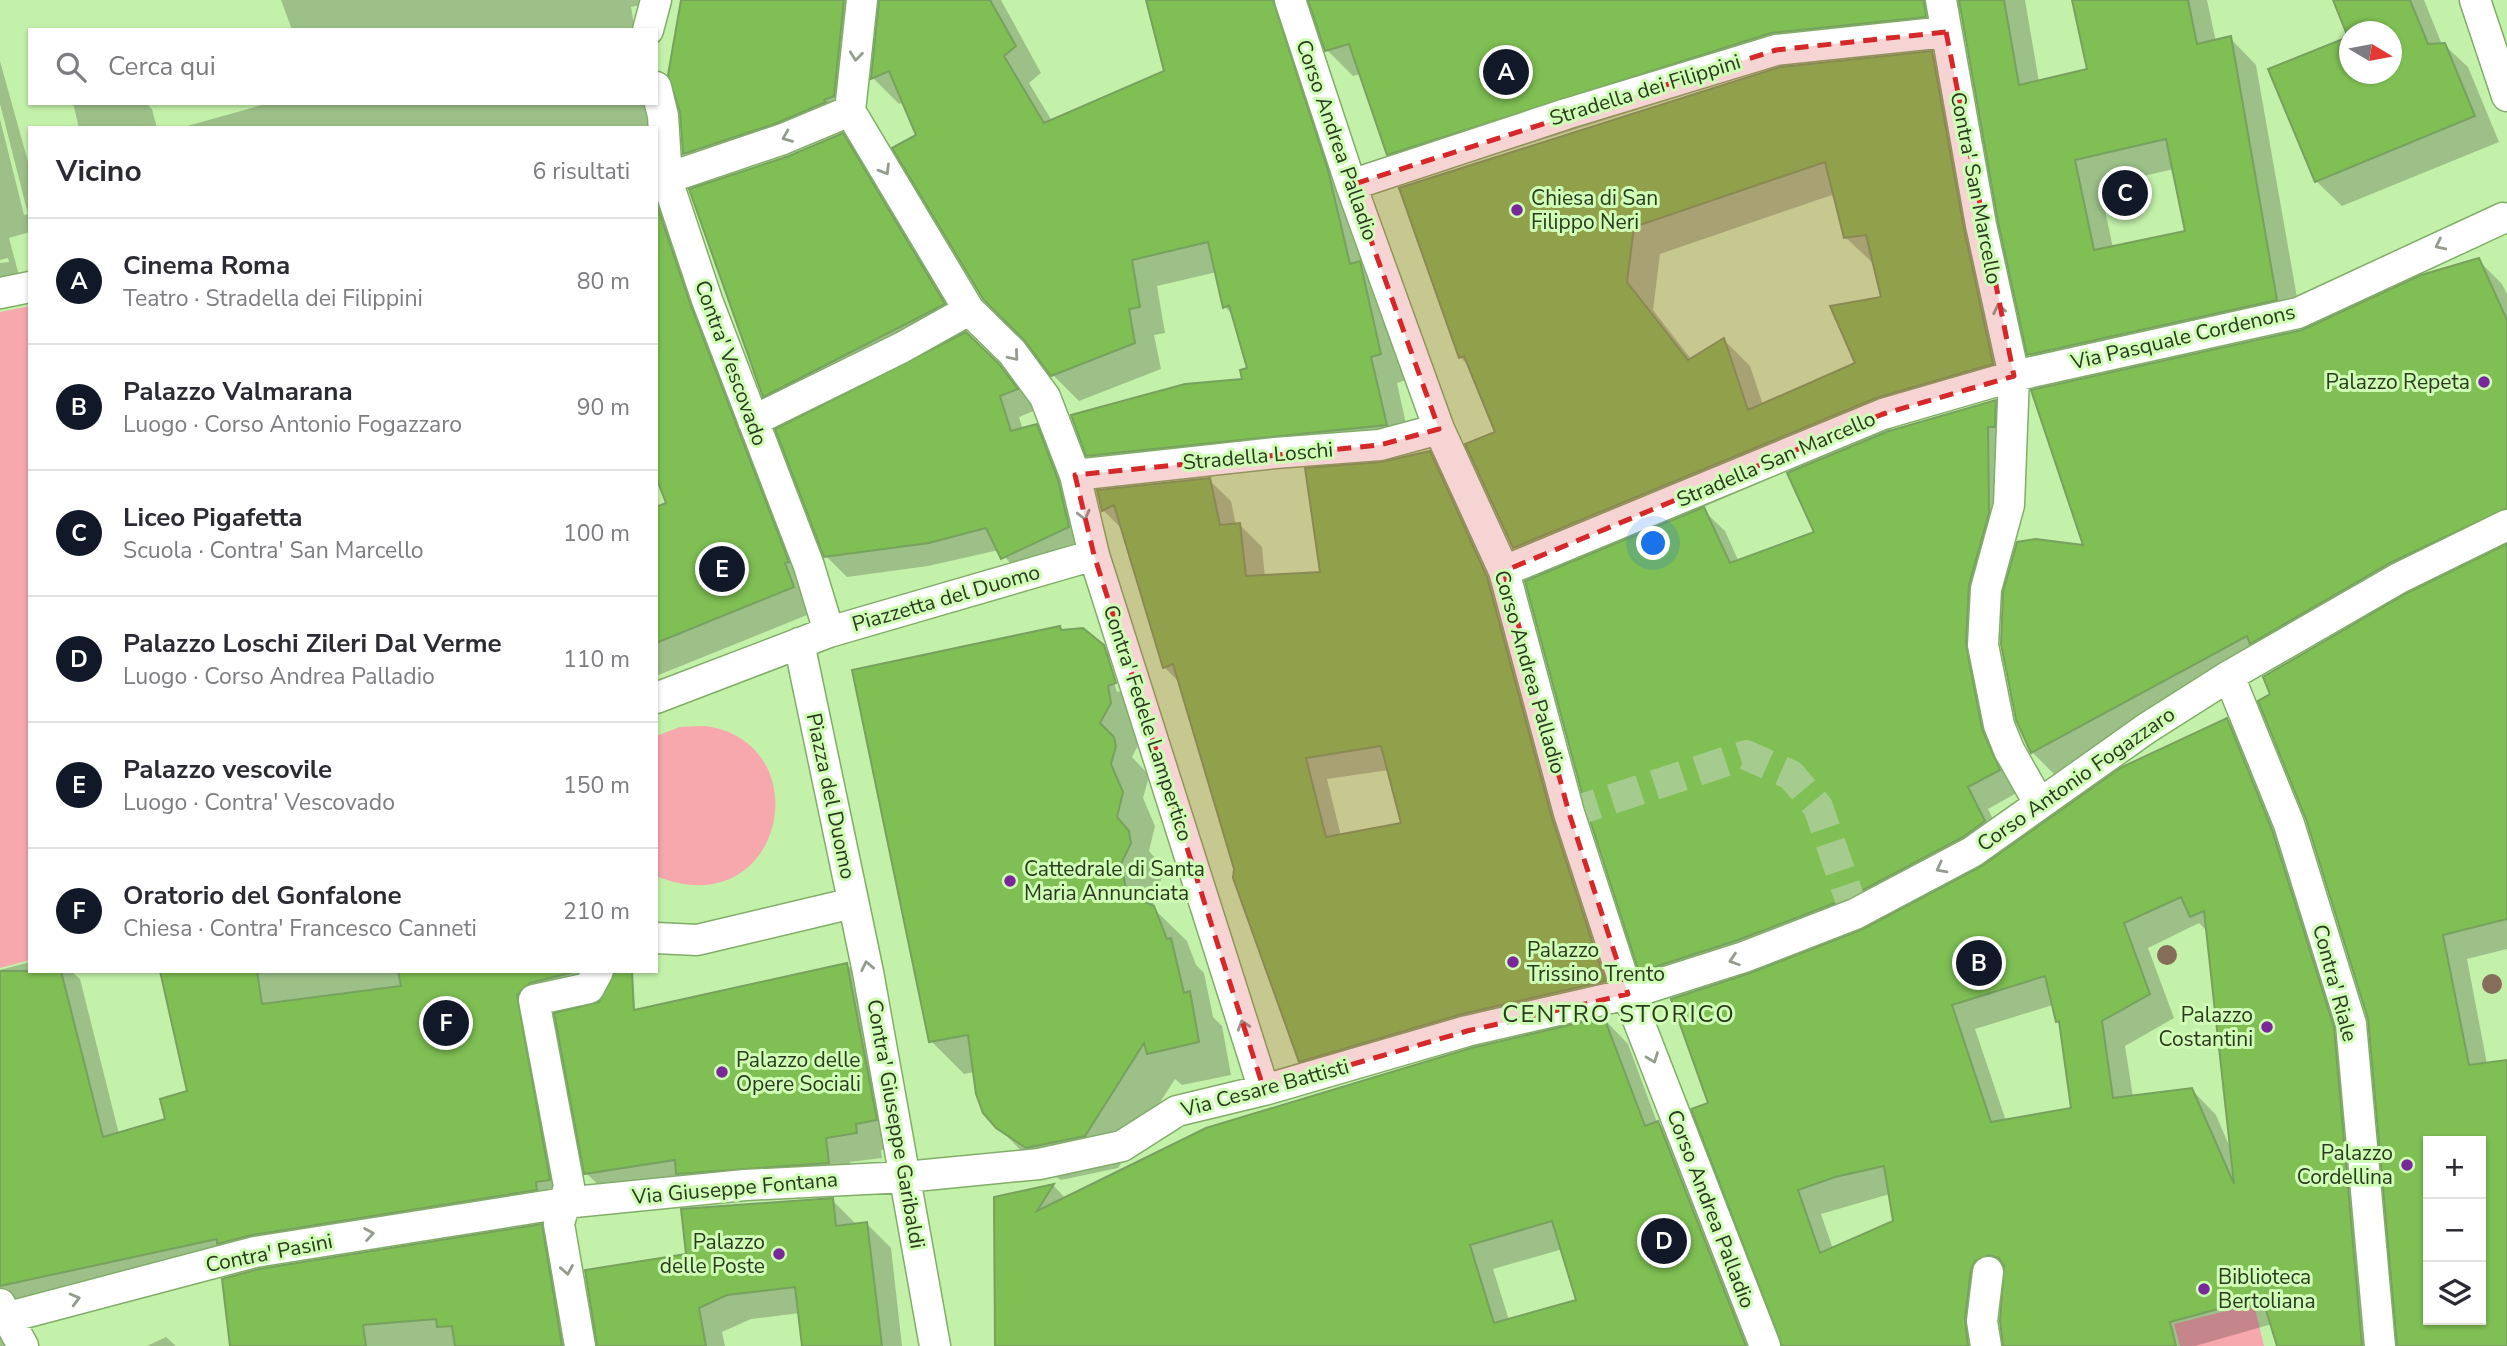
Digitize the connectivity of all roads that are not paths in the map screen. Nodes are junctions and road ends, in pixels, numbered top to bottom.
1 (656, 0) edge
2 (862, 0) edge
3 (1290, 0) edge
4 (1941, 0) edge
5 (2475, 0) edge
6 (649, 28) edge
7 (1946, 32) junction
8 (658, 96) edge
9 (2507, 96) edge
10 (850, 111) junction
11 (662, 181) edge
12 (1351, 185) junction
13 (2506, 217) edge
14 (28, 287) edge
15 (0, 293) edge
16 (969, 310) junction
17 (2014, 376) junction
18 (752, 421) junction
19 (1439, 429) junction
20 (1075, 475) junction
21 (2507, 525) edge
22 (1094, 555) junction
23 (1504, 571) junction
24 (829, 632) junction
25 (799, 643) junction
26 (2229, 676) junction
27 (658, 697) edge
28 (2039, 803) junction
29 (853, 902) junction
30 (658, 938) edge
31 (597, 973) edge
32 (1628, 994) junction
33 (1264, 1090) junction
34 (905, 1177) junction
35 (564, 1203) junction
36 (1988, 1272) dead end
37 (5, 1310) edge
38 (23, 1346) edge
39 (580, 1346) edge
40 (935, 1346) edge
41 (1765, 1346) edge
42 (1986, 1346) edge
43 (2380, 1346) edge

1 - 6 street
2 -> 10 street
3 - 12 street, Corso Andrea Palladio
4 - 7 street, Contra' San Marcello
5 - 9 street
7 - 12 street, Stradella dei Filippini
17 -> 7 street, Contra' San Marcello
8 - 11 street, Contra' Vescovado
10 -> 11 street
10 -> 16 street, Contra' Fedele Lampertico
11 - 18 street, Contra' Vescovado
12 - 19 street, Corso Andrea Palladio
13 -> 17 street, Via Pasquale Cordenons
14 - 15 street
16 - 18 street
16 -> 20 street, Contra' Fedele Lampertico
17 - 23 street, Stradella San Marcello
17 - 28 street, Contra' San Marcello
18 - 24 street, Contra' Vescovado
19 - 20 street, Stradella Loschi
19 - 23 street, Corso Andrea Palladio
20 -> 22 street, Contra' Fedele Lampertico
21 - 26 street, Corso Antonio Fogazzaro
22 - 24 street, Piazzetta del Duomo
33 -> 22 street, Contra' Fedele Lampertico
23 - 32 street, Corso Andrea Palladio
24 - 25 street, Piazzetta del Duomo
25 - 27 street
25 - 29 street, Piazza del Duomo
26 - 28 street, Corso Antonio Fogazzaro
26 - 43 street, Contra' Riale
28 -> 32 street, Corso Antonio Fogazzaro
29 - 30 street, Piazza del Duomo
34 -> 29 street, Contra' Giuseppe Garibaldi
31 - 35 street
32 - 33 street, Via Cesare Battisti
32 -> 41 street, Corso Andrea Palladio
33 - 34 street, Via Cesare Battisti
34 - 35 street, Via Giuseppe Fontana
34 - 40 street, Contra' Giuseppe Garibaldi
37 -> 35 street, Contra' Pasini
35 -> 39 street
36 - 42 street
37 - 38 street, Contra' Pasini

